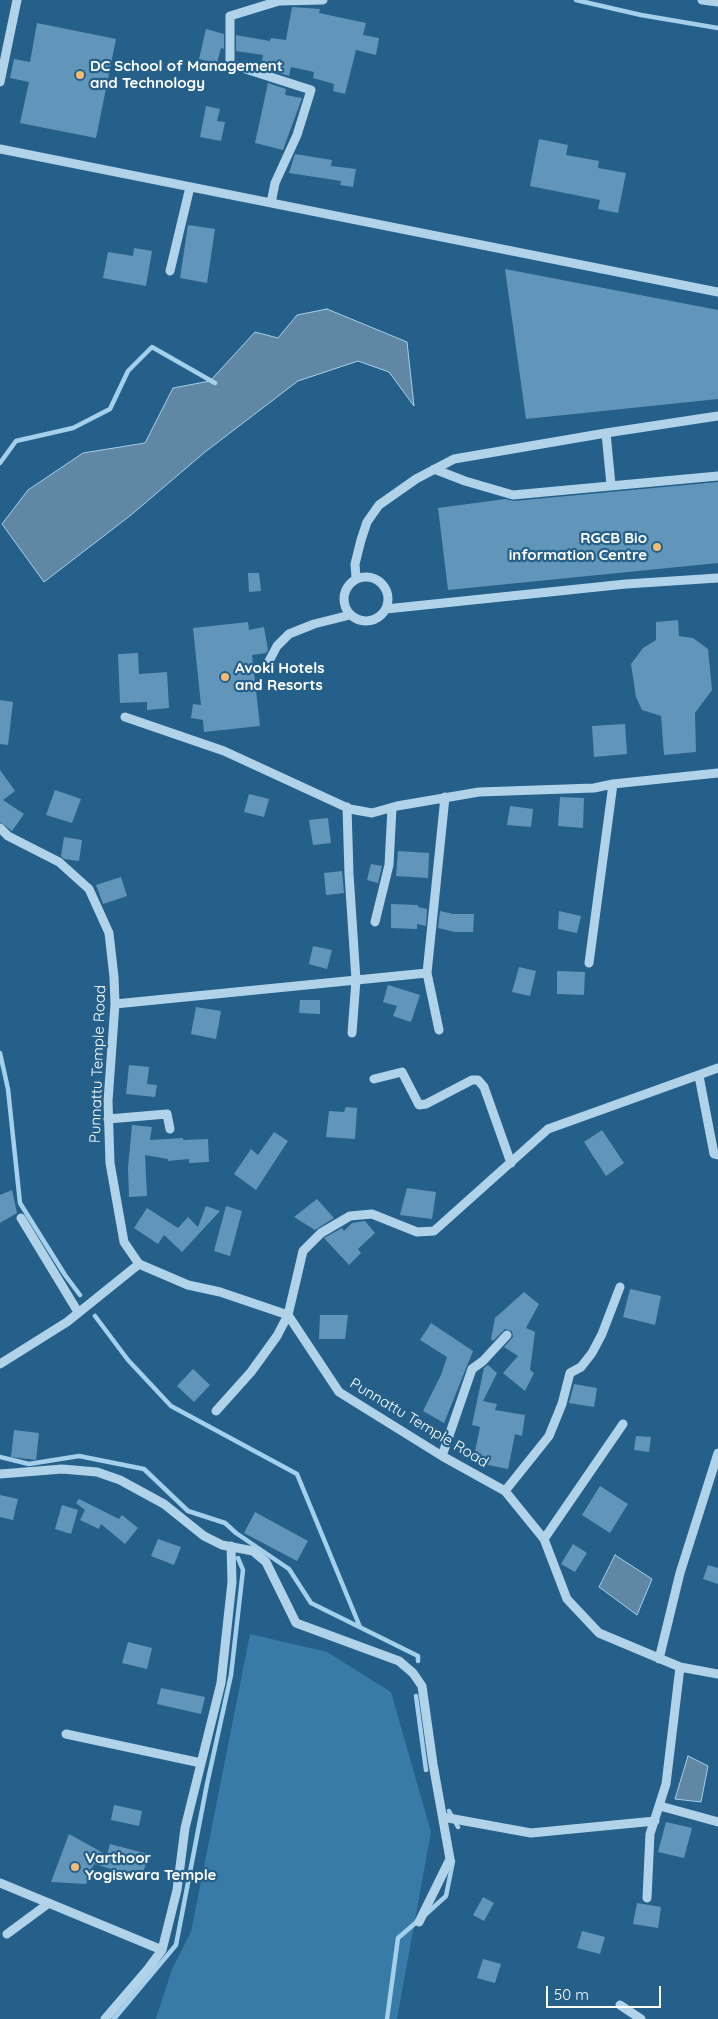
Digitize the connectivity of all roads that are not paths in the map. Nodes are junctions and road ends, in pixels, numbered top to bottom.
1 (17, 0) edge
2 (322, 0) edge
3 (702, 0) edge
4 (718, 2) edge
5 (0, 82) edge
6 (0, 149) edge
7 (190, 187) junction
8 (271, 203) junction
9 (170, 271) dead end
10 (718, 292) edge
11 (718, 416) edge
12 (606, 433) junction
13 (434, 469) junction
14 (718, 476) edge
15 (611, 486) junction
16 (356, 578) junction
17 (718, 578) edge
18 (386, 609) junction
19 (350, 615) junction
20 (269, 661) dead end
21 (125, 717) dead end
22 (718, 773) edge
23 (613, 784) junction
24 (445, 798) junction
25 (347, 807) junction
26 (392, 808) junction
27 (0, 828) edge
28 (375, 922) dead end
29 (589, 963) dead end
30 (427, 972) junction
31 (356, 980) junction
32 (114, 1004) junction
33 (439, 1030) dead end
34 (352, 1033) dead end
35 (718, 1068) edge
36 (700, 1076) junction
37 (374, 1079) dead end
38 (108, 1119) junction
39 (170, 1128) dead end
40 (718, 1156) edge
41 (511, 1163) junction
42 (21, 1218) dead end
43 (139, 1264) junction
44 (620, 1287) dead end
45 (78, 1312) junction
46 (288, 1315) junction
47 (507, 1335) dead end
48 (0, 1364) edge
49 (216, 1411) dead end
50 (623, 1424) dead end
51 (718, 1453) edge
52 (442, 1456) junction
53 (0, 1474) edge
54 (506, 1491) junction
55 (544, 1538) junction
56 (231, 1546) junction
57 (659, 1659) junction
58 (680, 1667) junction
59 (718, 1674) edge
60 (66, 1734) dead end
61 (201, 1763) junction
62 (660, 1806) junction
63 (443, 1818) junction
64 (654, 1821) junction
65 (718, 1822) edge
66 (0, 1883) edge
67 (647, 1898) dead end
68 (49, 1903) junction
69 (419, 1922) dead end
70 (7, 1934) dead end
71 (162, 1950) junction
72 (620, 2005) dead end
73 (105, 2019) edge
74 (642, 2019) edge

1 - 5 street
2 - 8 street
3 - 4 street
6 - 7 street
7 - 8 street
7 - 9 street
8 - 10 street
11 - 12 street
12 - 13 street
12 - 15 street
13 - 15 street
13 - 16 street
14 - 15 street
16 - 18 street
16 - 19 street
17 - 18 street
18 - 19 street
19 - 20 street
21 - 25 street
22 - 23 street
23 - 24 street
23 - 29 street
24 - 26 street
24 - 30 street
25 - 26 street
25 - 31 street
26 - 28 street
27 - 32 street, Punnattu Temple Road
30 - 31 street
30 - 33 street
31 - 32 street
31 - 34 street
32 - 38 street, Punnattu Temple Road
35 - 36 street
36 - 40 street
36 - 41 street
37 - 41 street
38 - 39 street
38 - 43 street, Punnattu Temple Road
41 - 46 street
42 - 45 street
43 - 45 street
43 - 46 street
44 - 54 street
45 - 48 street
46 - 49 street
46 - 52 street, Punnattu Temple Road
47 - 52 street
50 - 55 street
51 - 57 street
52 - 54 street, Punnattu Temple Road
53 - 56 street
54 - 55 street, Punnattu Temple Road
55 - 57 street, Punnattu Temple Road
56 - 61 street
56 - 63 street
57 - 58 street, Punnattu Temple Road
58 - 59 street, Punnattu Temple Road
58 - 62 street
60 - 61 street
61 - 71 street
62 - 64 street
62 - 65 street
63 - 64 street
63 - 69 street
64 - 67 street
66 - 68 street
68 - 70 street
68 - 71 street
71 - 73 street
72 - 74 street

